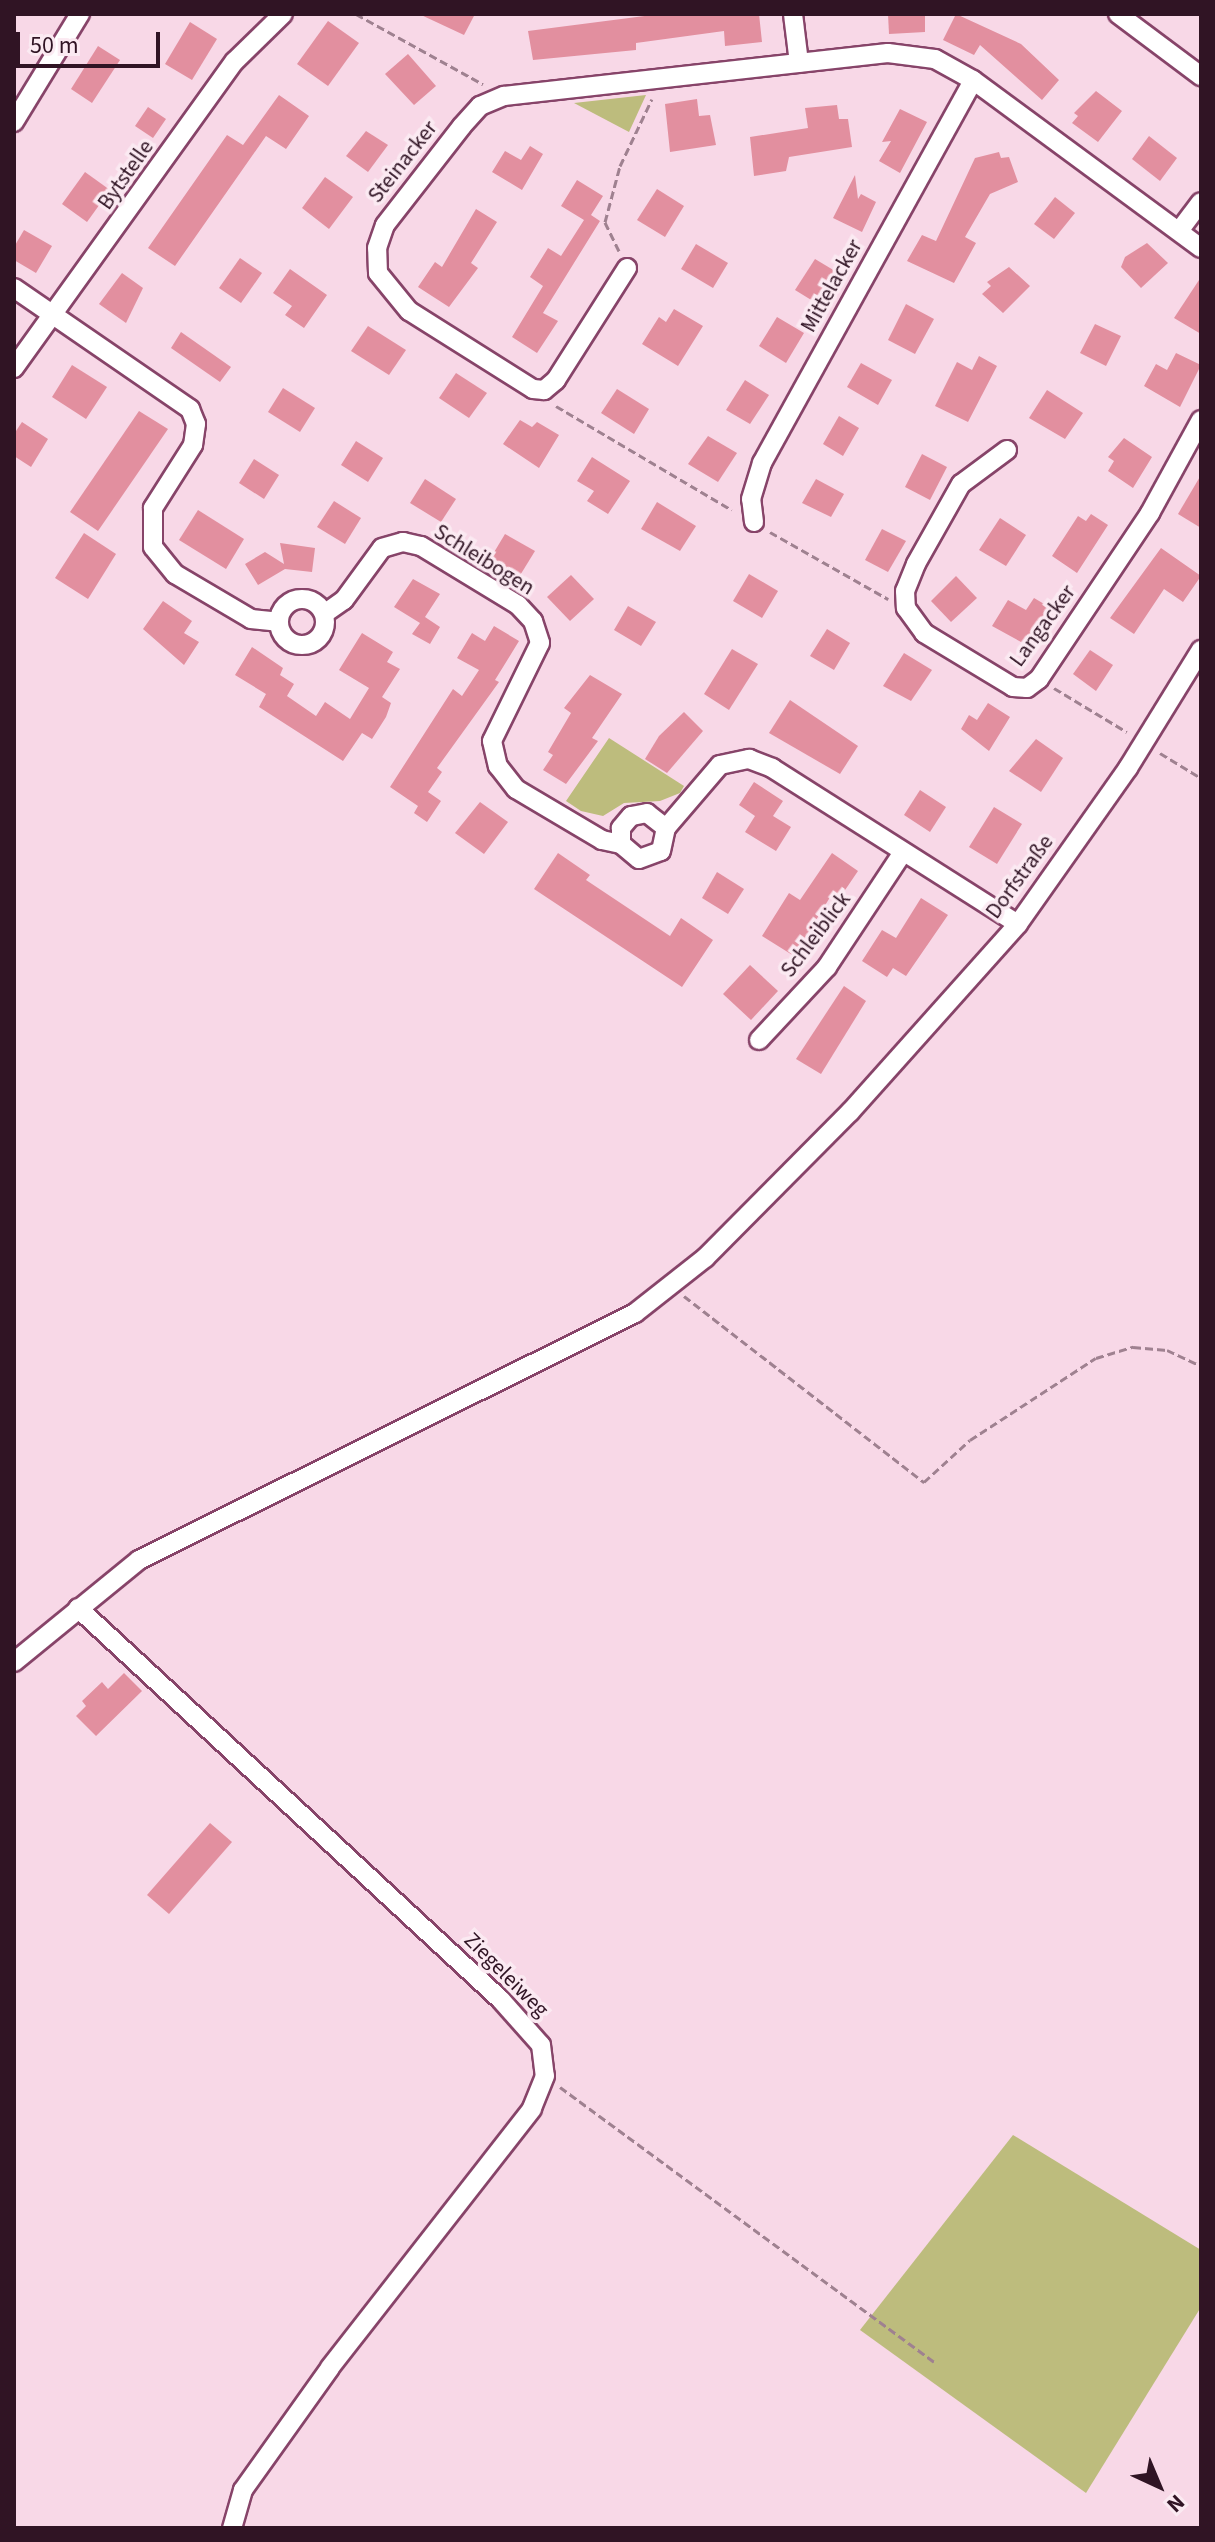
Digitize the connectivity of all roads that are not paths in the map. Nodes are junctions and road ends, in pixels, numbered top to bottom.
1 (80, 14) edge
2 (283, 14) edge
3 (793, 14) edge
4 (1118, 14) edge
5 (799, 63) junction
6 (1201, 76) edge
7 (973, 80) junction
8 (14, 122) edge
9 (1201, 202) edge
10 (1179, 231) junction
11 (1201, 248) edge
12 (627, 268) road end
13 (14, 288) edge
14 (56, 316) junction
15 (14, 368) edge
16 (1201, 420) edge
17 (1007, 450) dead end
18 (754, 522) road end
19 (324, 614) junction
20 (278, 622) junction
21 (1201, 650) edge
22 (666, 828) junction
23 (621, 844) junction
24 (903, 852) junction
25 (1018, 924) junction
26 (759, 1040) dead end
27 (78, 1608) junction
28 (14, 1662) edge
29 (232, 2528) edge

1 - 8 street
2 - 14 street, Bytstelle
3 - 5 street
4 - 6 street
5 - 7 street
5 - 12 street, Steinacker
7 - 10 street
7 - 18 street, Mittelacker
9 - 10 street
10 - 11 street
13 - 14 street
14 - 15 street, Bytstelle
14 - 20 street, Schleibogen
16 - 17 street, Langacker
19 - 20 street
19 - 20 street, Schleibogen
19 - 23 street, Schleibogen
21 - 25 street, Dorfstraße
22 - 23 street
22 - 23 street, Schleibogen
22 - 24 street, Schleibogen
24 - 25 street, Schleibogen
24 - 26 street, Schleiblick
25 - 27 street, Dorfstraße
27 - 28 street, Dorfstraße
27 - 29 street, Ziegeleiweg

